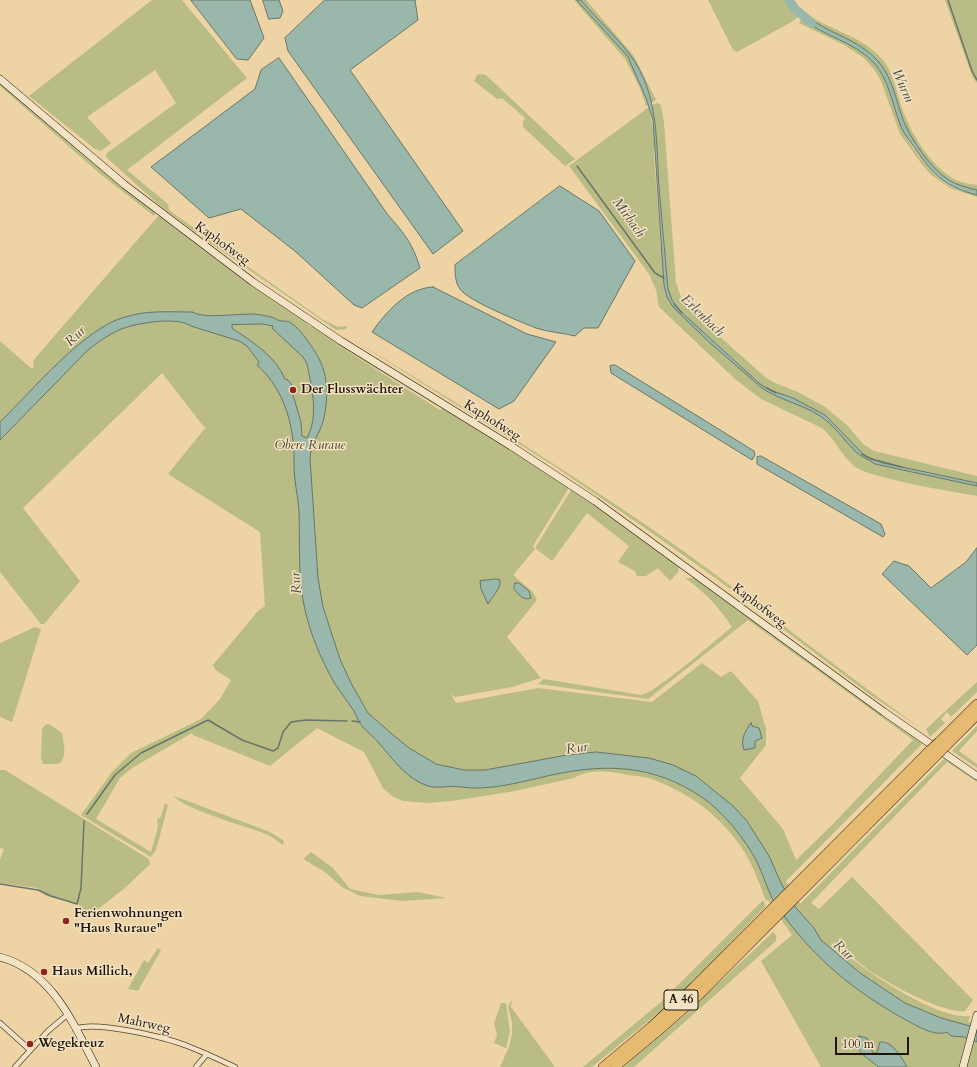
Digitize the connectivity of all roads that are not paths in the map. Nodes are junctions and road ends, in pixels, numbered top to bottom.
1 (0, 79) edge
2 (977, 704) edge
3 (977, 715) edge
4 (942, 745) junction
5 (977, 776) edge
6 (758, 931) junction
7 (0, 957) edge
8 (67, 1015) junction
9 (976, 1016) edge
10 (0, 1023) edge
11 (75, 1029) junction
12 (30, 1050) junction
13 (207, 1054) junction
14 (15, 1067) edge
15 (96, 1067) edge
16 (196, 1067) edge
17 (235, 1067) edge
18 (603, 1067) edge
19 (615, 1067) edge
20 (963, 1067) edge

1 - 5 main road, Kaphofweg
2 - 4 highway, A 46
3 - 4 highway, A 46
4 - 6 highway, A 46, bridge
6 - 18 highway, A 46
6 - 19 highway, A 46
7 - 8 main road
8 - 11 main road
8 - 12 street
9 - 20 main road
10 - 12 street
11 - 13 street, Mahrweg
11 - 15 main road
12 - 14 street
13 - 16 street
13 - 17 street, Mahrweg

